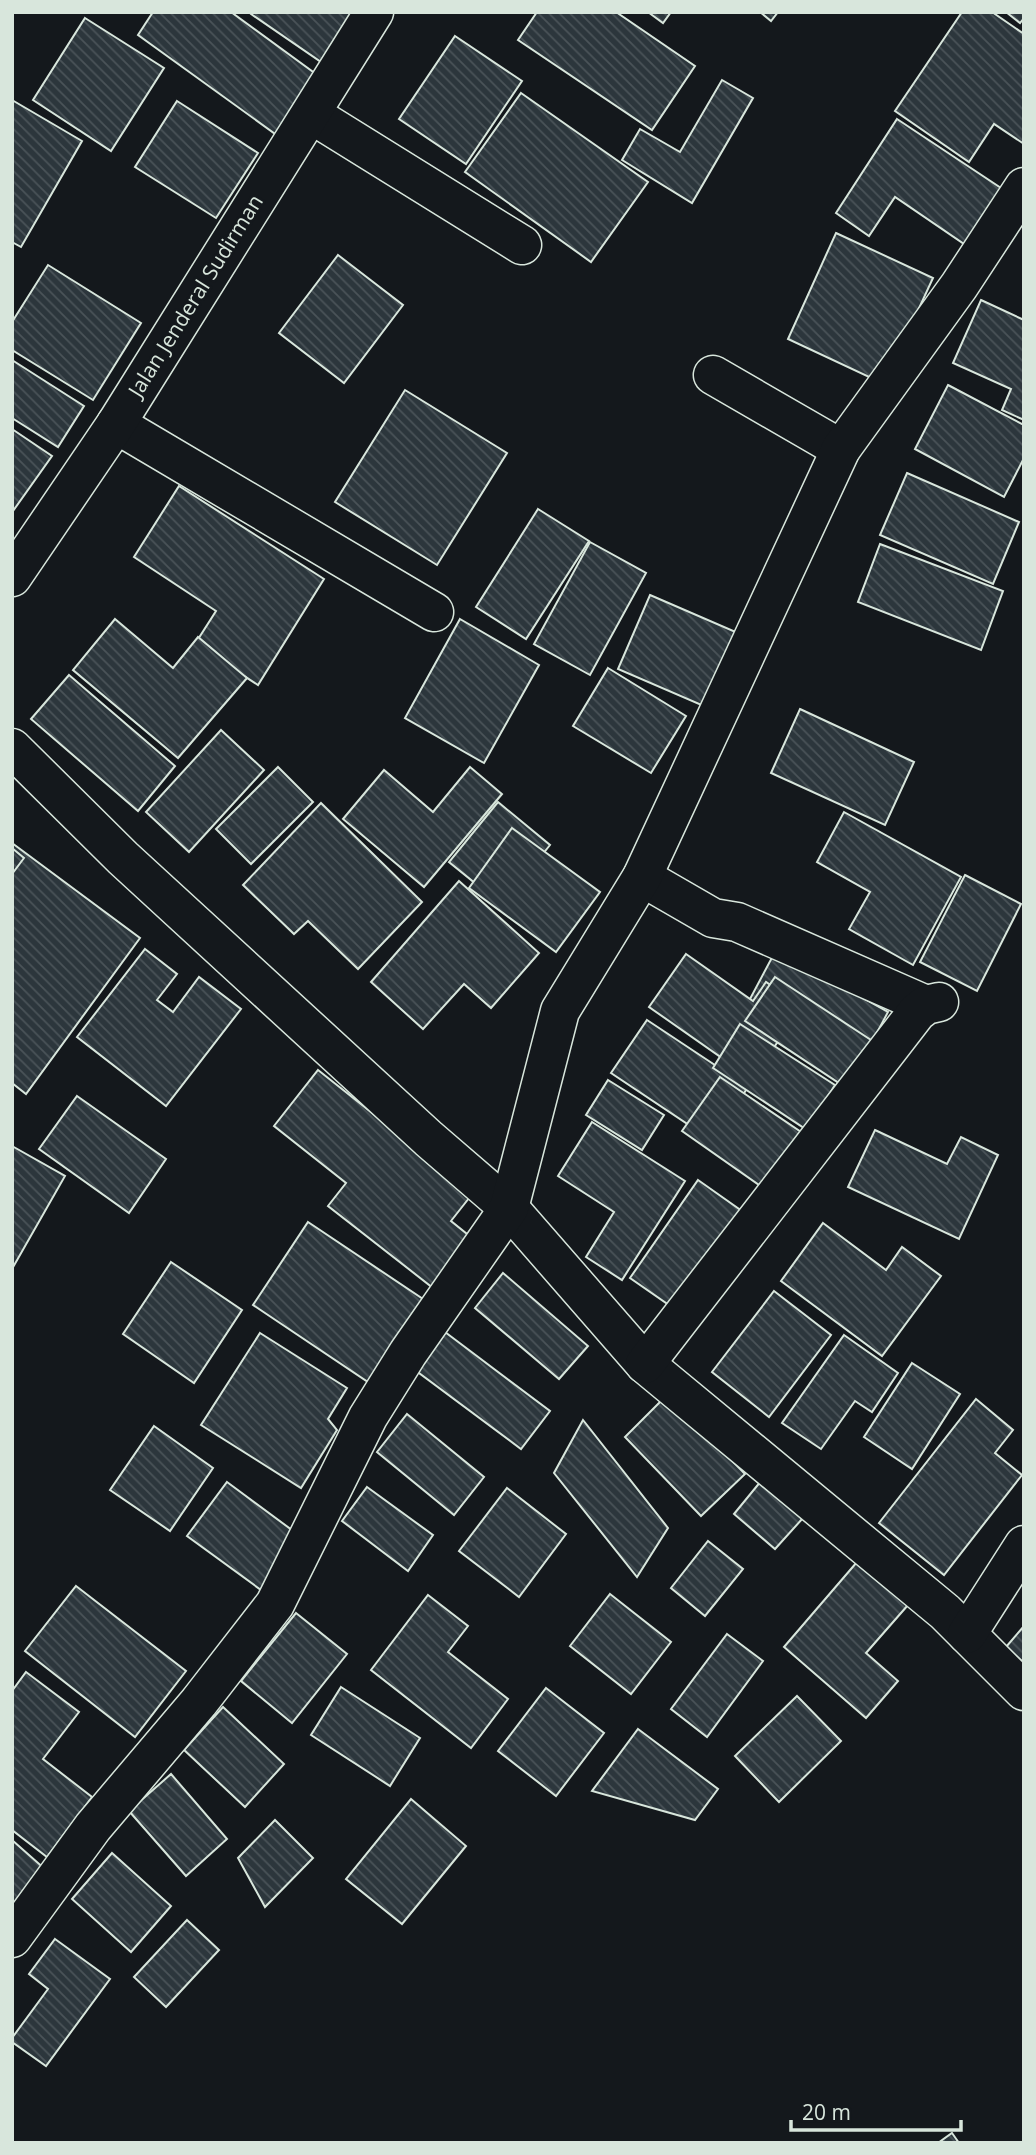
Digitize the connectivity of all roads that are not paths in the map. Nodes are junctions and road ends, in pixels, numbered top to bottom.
1 (374, 12) edge
2 (311, 114) junction
3 (1024, 187) edge
4 (522, 245) dead end
5 (713, 375) dead end
6 (116, 424) junction
7 (841, 449) junction
8 (12, 577) edge
9 (434, 612) dead end
10 (12, 748) edge
11 (642, 877) junction
12 (509, 1208) junction
13 (645, 1364) junction
14 (1024, 1545) edge
15 (967, 1634) junction
16 (1024, 1691) edge
17 (12, 1938) edge

1 - 2 street, Jalan Jenderal Sudirman
2 - 4 street
2 - 6 street, Jalan Jenderal Sudirman
3 - 7 street
5 - 7 street
6 - 8 street, Jalan Jenderal Sudirman
6 - 9 street
7 - 11 street
10 - 12 street
11 - 12 street
11 - 13 street
12 - 13 street
12 - 17 street
13 - 15 street
14 - 15 street
15 - 16 street

